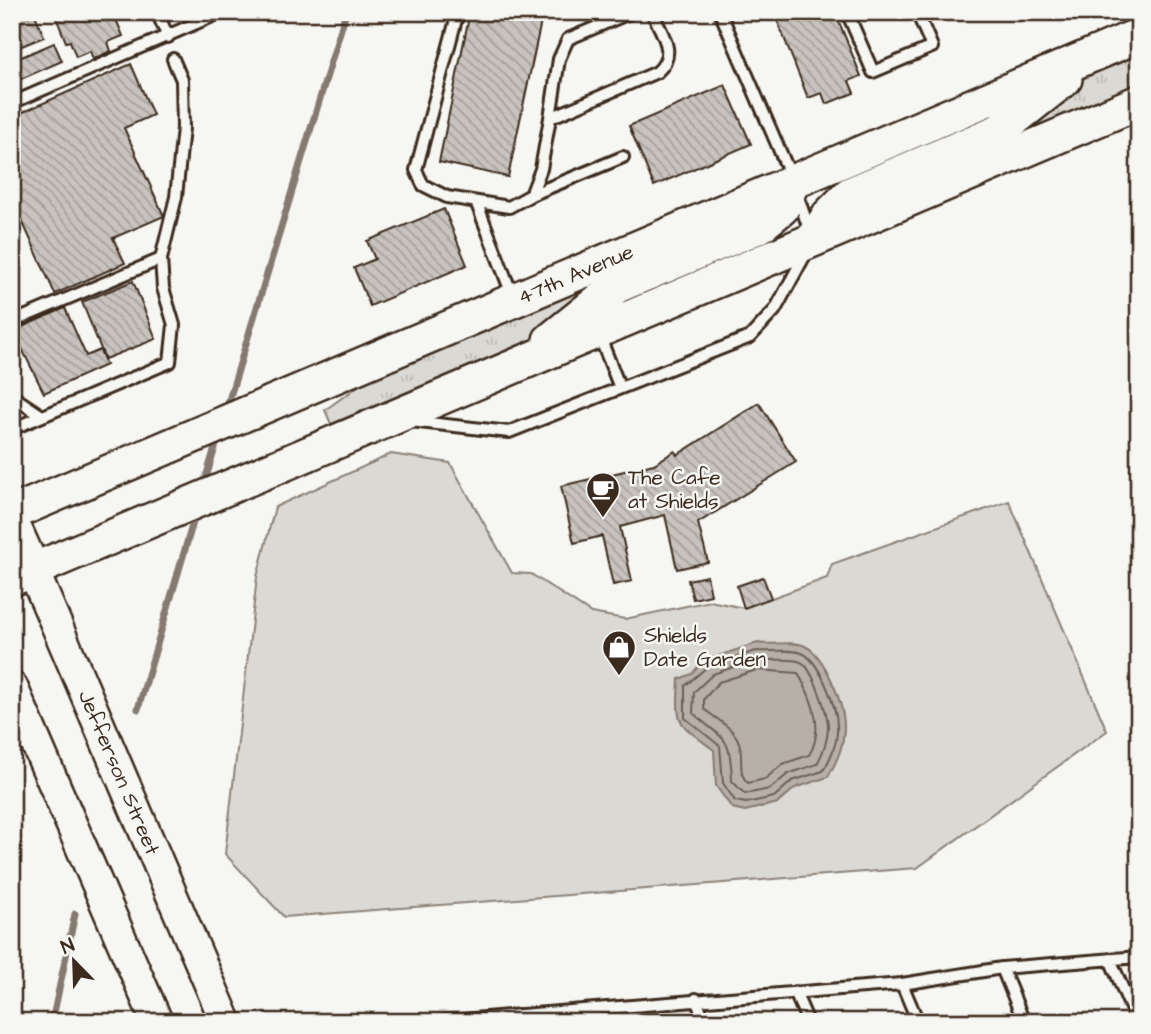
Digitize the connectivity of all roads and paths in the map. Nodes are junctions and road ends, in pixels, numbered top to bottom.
1 (157, 12) edge
2 (222, 12) edge
3 (458, 12) edge
4 (632, 12) edge
5 (652, 12) edge
6 (720, 12) edge
7 (847, 12) edge
8 (917, 12) edge
9 (1139, 35) edge
10 (168, 37) junction
11 (1101, 51) junction
12 (173, 59) dead end
13 (1139, 102) edge
14 (12, 103) edge
15 (550, 118) junction
16 (622, 157) dead end
17 (793, 181) junction
18 (531, 195) junction
19 (477, 204) junction
20 (813, 240) junction
21 (161, 259) junction
22 (514, 300) junction
23 (12, 323) edge
24 (597, 331) junction
25 (518, 365) junction
26 (620, 388) junction
27 (12, 396) edge
28 (42, 416) junction
29 (390, 419) junction
30 (12, 429) edge
31 (12, 513) edge
32 (12, 523) edge
33 (23, 575) edge
34 (12, 687) edge
35 (23, 744) edge
36 (1139, 957) edge
37 (1110, 959) junction
38 (1002, 968) junction
39 (902, 984) junction
40 (795, 992) junction
41 (696, 999) junction
42 (594, 1011) junction
43 (487, 1019) edge
44 (156, 1022) edge
45 (226, 1022) edge
46 (437, 1022) edge
47 (599, 1022) edge
48 (705, 1022) edge
49 (808, 1022) edge
50 (918, 1022) edge
51 (1024, 1022) edge
52 (1137, 1022) edge

1 - 10 lane
2 - 10 lane
3 - 19 lane
4 - 15 lane
5 - 15 lane
6 - 17 lane
7 - 8 lane
9 - 11 main road, 47th Avenue
10 - 14 lane
11 - 17 main road, 47th Avenue
11 - 20 main road
12 - 21 lane
13 - 20 main road
15 - 18 lane
16 - 18 lane
17 - 20 lane
17 - 22 main road, 47th Avenue
17 - 25 main road
18 - 19 lane
19 - 22 lane
20 - 24 main road
20 - 26 lane
21 - 23 lane
21 - 28 lane
22 - 31 main road, 47th Avenue
24 - 25 main road
24 - 26 lane
25 - 29 main road
26 - 29 lane
27 - 28 lane
28 - 30 lane
29 - 33 main road
32 - 33 main road, Jefferson Street
33 - 45 main road, Jefferson Street
34 - 35 main road
35 - 44 main road
36 - 37 lane
37 - 38 lane
37 - 52 lane
38 - 39 lane
38 - 51 lane
39 - 40 lane
39 - 50 lane
40 - 41 lane
40 - 49 lane
41 - 42 lane
41 - 48 lane
42 - 43 lane
42 - 47 lane
43 - 46 lane

